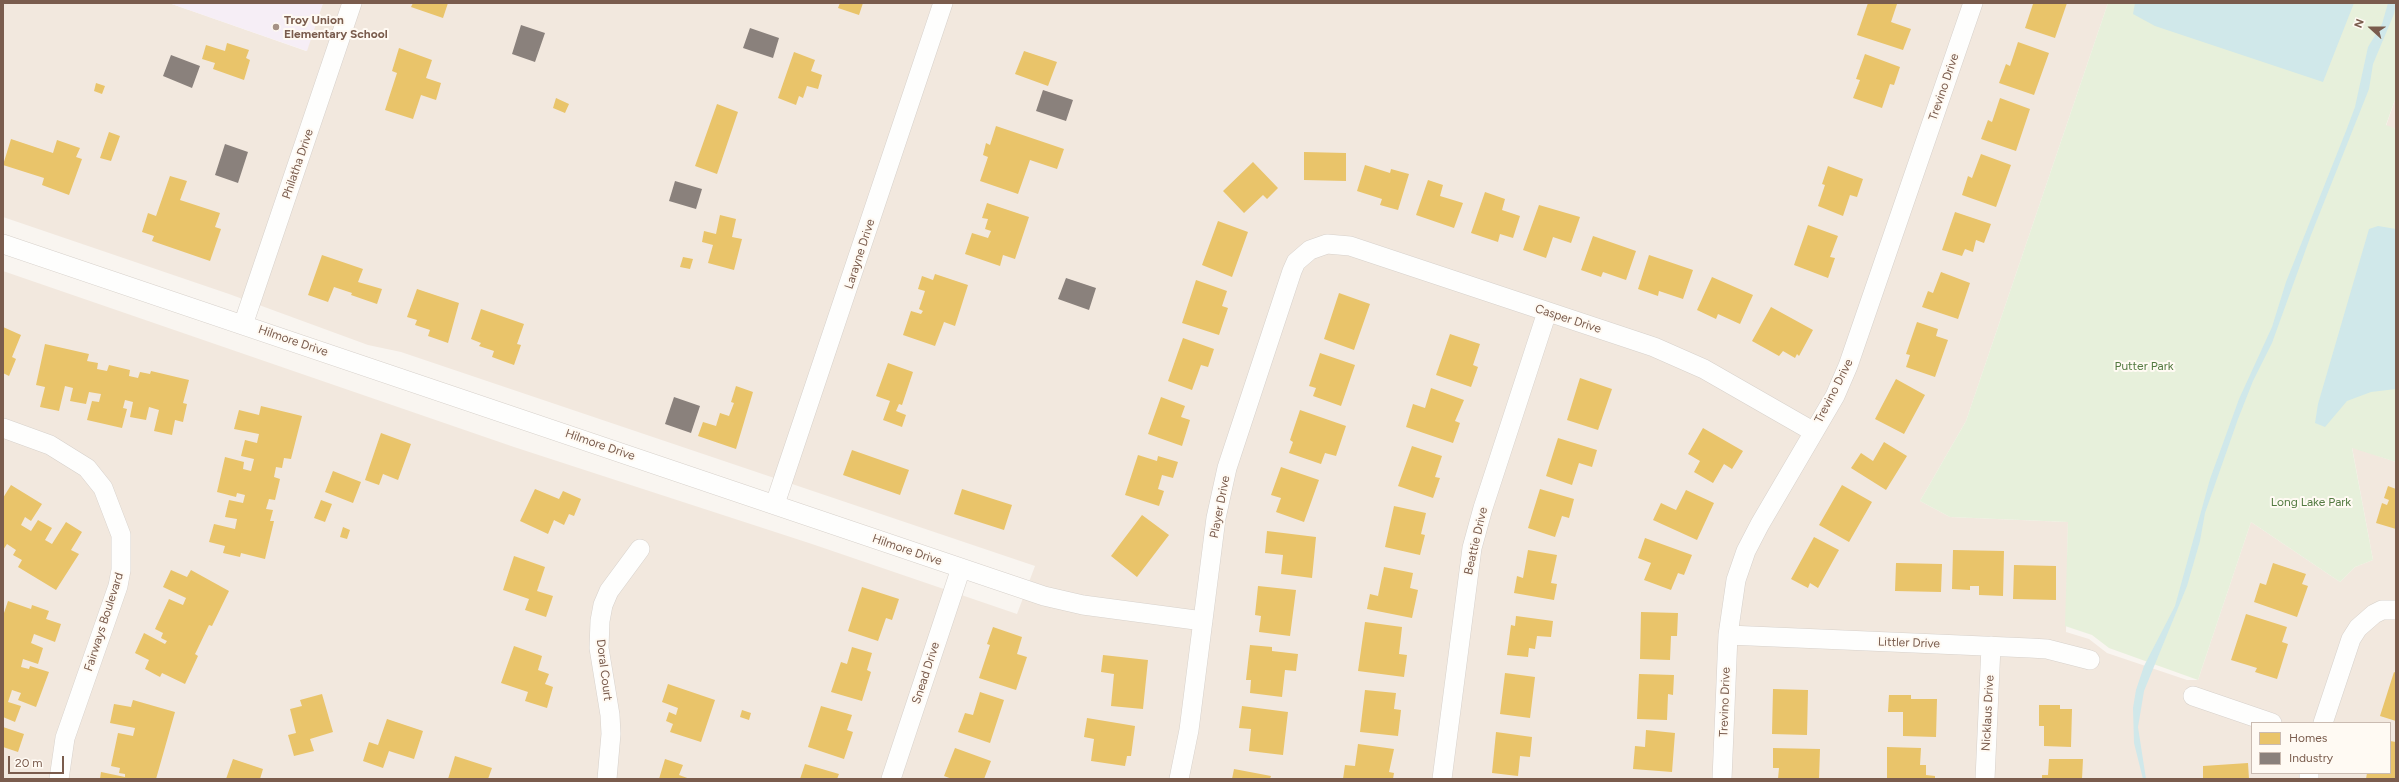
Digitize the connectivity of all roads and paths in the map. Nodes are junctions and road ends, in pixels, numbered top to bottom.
1 (352, 3) edge
2 (943, 3) edge
3 (1973, 3) edge
4 (3, 244) edge
5 (1310, 250) joint
6 (1547, 312) junction
7 (243, 325) junction
8 (3, 428) edge
9 (1814, 432) junction
10 (775, 504) junction
11 (640, 549) dead end
12 (961, 568) junction
13 (2396, 610) edge
14 (1203, 621) junction
15 (1728, 635) junction
16 (1991, 646) junction
17 (2090, 660) dead end
18 (2193, 696) dead end
19 (2269, 722) edge
20 (2323, 722) edge
21 (59, 779) edge
22 (607, 779) edge
23 (891, 779) edge
24 (1179, 779) edge
25 (1442, 779) edge
26 (1722, 779) edge
27 (1985, 779) edge

1 - 7 street, Philatha Drive
2 - 10 street, Larayne Drive
3 - 9 street, Trevino Drive
4 - 7 street, Hilmore Drive
5 - 6 street, Casper Drive
5 - 14 street, Player Drive
6 - 9 street, Casper Drive
6 - 25 street, Beattie Drive
7 - 10 street, Hilmore Drive
8 - 21 street, Fairways Boulevard
9 - 15 street, Trevino Drive
10 - 12 street, Hilmore Drive
11 - 22 street, Doral Court
12 - 14 street, Hilmore Drive
12 - 23 street, Snead Drive
13 - 20 street
14 - 24 street, Player Drive
15 - 16 street, Littler Drive
15 - 26 street, Trevino Drive
16 - 17 street, Littler Drive
16 - 27 street, Nicklaus Drive
18 - 19 street

